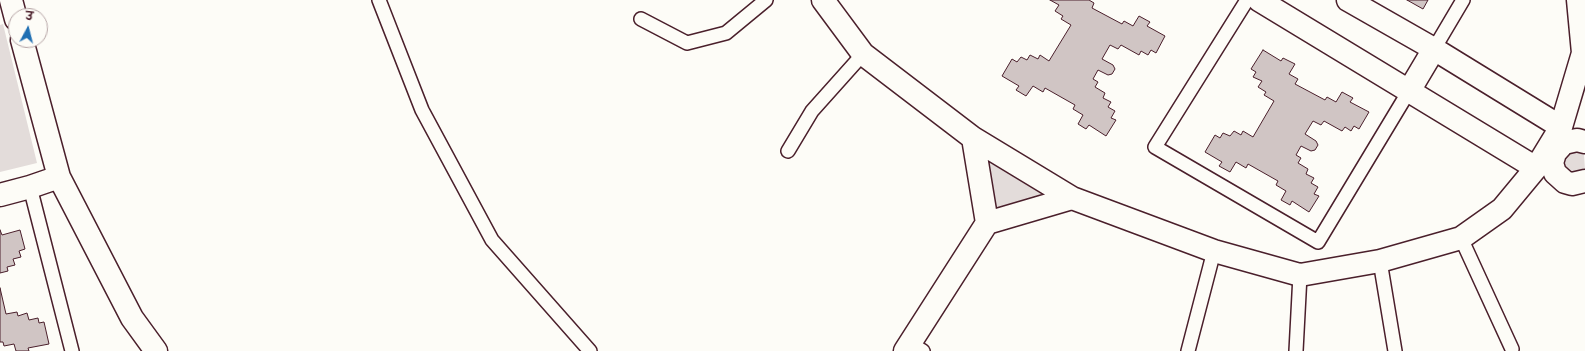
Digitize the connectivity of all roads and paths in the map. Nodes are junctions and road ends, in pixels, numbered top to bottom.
1 (379, 0) edge
2 (766, 0) edge
3 (823, 0) edge
4 (1247, 0) edge
5 (1259, 0) edge
6 (1348, 0) edge
7 (1463, 0) edge
8 (1578, 0) edge
9 (641, 19) dead end
10 (24, 48) edge
11 (1434, 49) junction
12 (863, 54) junction
13 (1409, 91) junction
14 (973, 138) junction
15 (1557, 139) junction
16 (1585, 142) edge
17 (788, 151) dead end
18 (1536, 168) junction
19 (59, 177) junction
20 (1585, 181) edge
21 (30, 187) junction
22 (0, 195) edge
23 (1072, 198) junction
24 (987, 223) junction
25 (1461, 238) junction
26 (1214, 251) junction
27 (1380, 261) junction
28 (1300, 275) junction
29 (913, 348) edge
30 (1512, 349) dead end
31 (72, 351) edge
32 (156, 351) edge
33 (590, 351) edge
34 (1188, 351) edge
35 (1296, 351) edge
36 (1396, 351) edge

1 - 33 lane
2 - 9 lane
3 - 12 street
4 - 13 lane
5 - 13 street
6 - 11 street
7 - 11 lane
8 - 15 street
10 - 19 street
11 - 13 street
11 - 15 street
12 - 14 street
12 - 17 lane
13 - 18 street
14 - 23 street
14 - 24 street
15 - 16 street
15 - 18 street
15 - 20 street
18 - 25 street
19 - 21 street
19 - 32 street
21 - 22 street
21 - 31 lane
23 - 24 street
23 - 26 street
24 - 29 street
25 - 27 street
25 - 30 lane
26 - 28 street
26 - 34 lane
27 - 28 street
27 - 36 lane
28 - 35 lane

